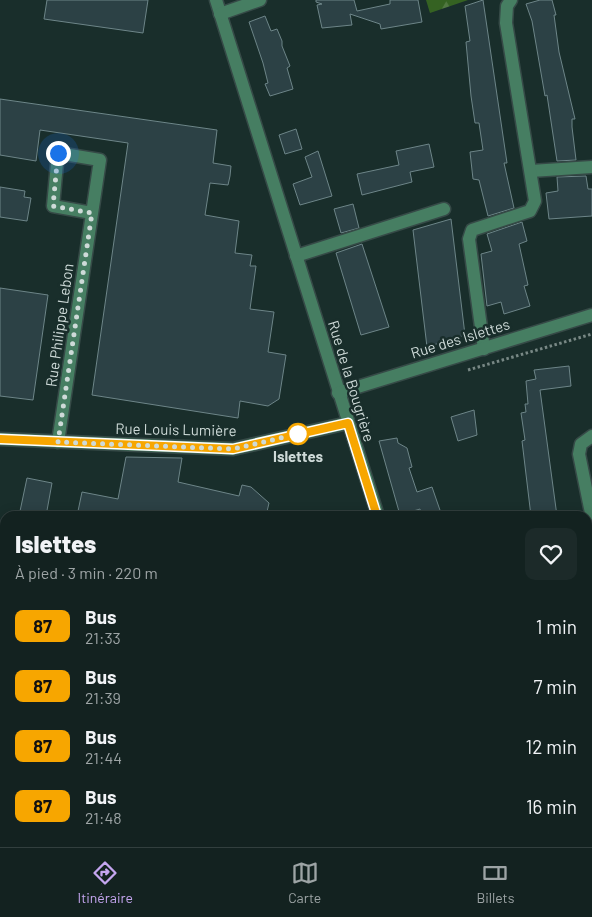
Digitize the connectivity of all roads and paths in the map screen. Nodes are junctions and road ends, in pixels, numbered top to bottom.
1 (216, 0) edge
2 (260, 0) edge
3 (511, 0) edge
4 (220, 14) junction
5 (592, 167) edge
6 (531, 171) junction
7 (444, 209) dead end
8 (92, 213) junction
9 (296, 256) junction
10 (592, 315) edge
11 (484, 349) junction
12 (338, 393) junction
13 (348, 423) junction
14 (592, 436) edge
15 (0, 439) edge
16 (58, 442) junction
17 (376, 511) edge
18 (591, 511) edge

1 - 4 street, Rue de la Bougrière
2 - 4 street
3 - 6 street
4 - 9 street, Rue de la Bougrière
5 - 6 street
6 - 11 street
7 - 9 street
8 - 8 street, Rue Philippe Lebon
8 - 16 street, Rue Philippe Lebon
9 - 12 street, Rue de la Bougrière
10 - 11 street, Rue des Islettes
11 - 12 street, Rue des Islettes
12 - 13 street, Rue de la Bougrière
13 - 16 street, Rue Louis Lumière
13 - 17 street, Rue de la Bougrière
14 - 18 street
15 - 16 street, Rue Louis Lumière

